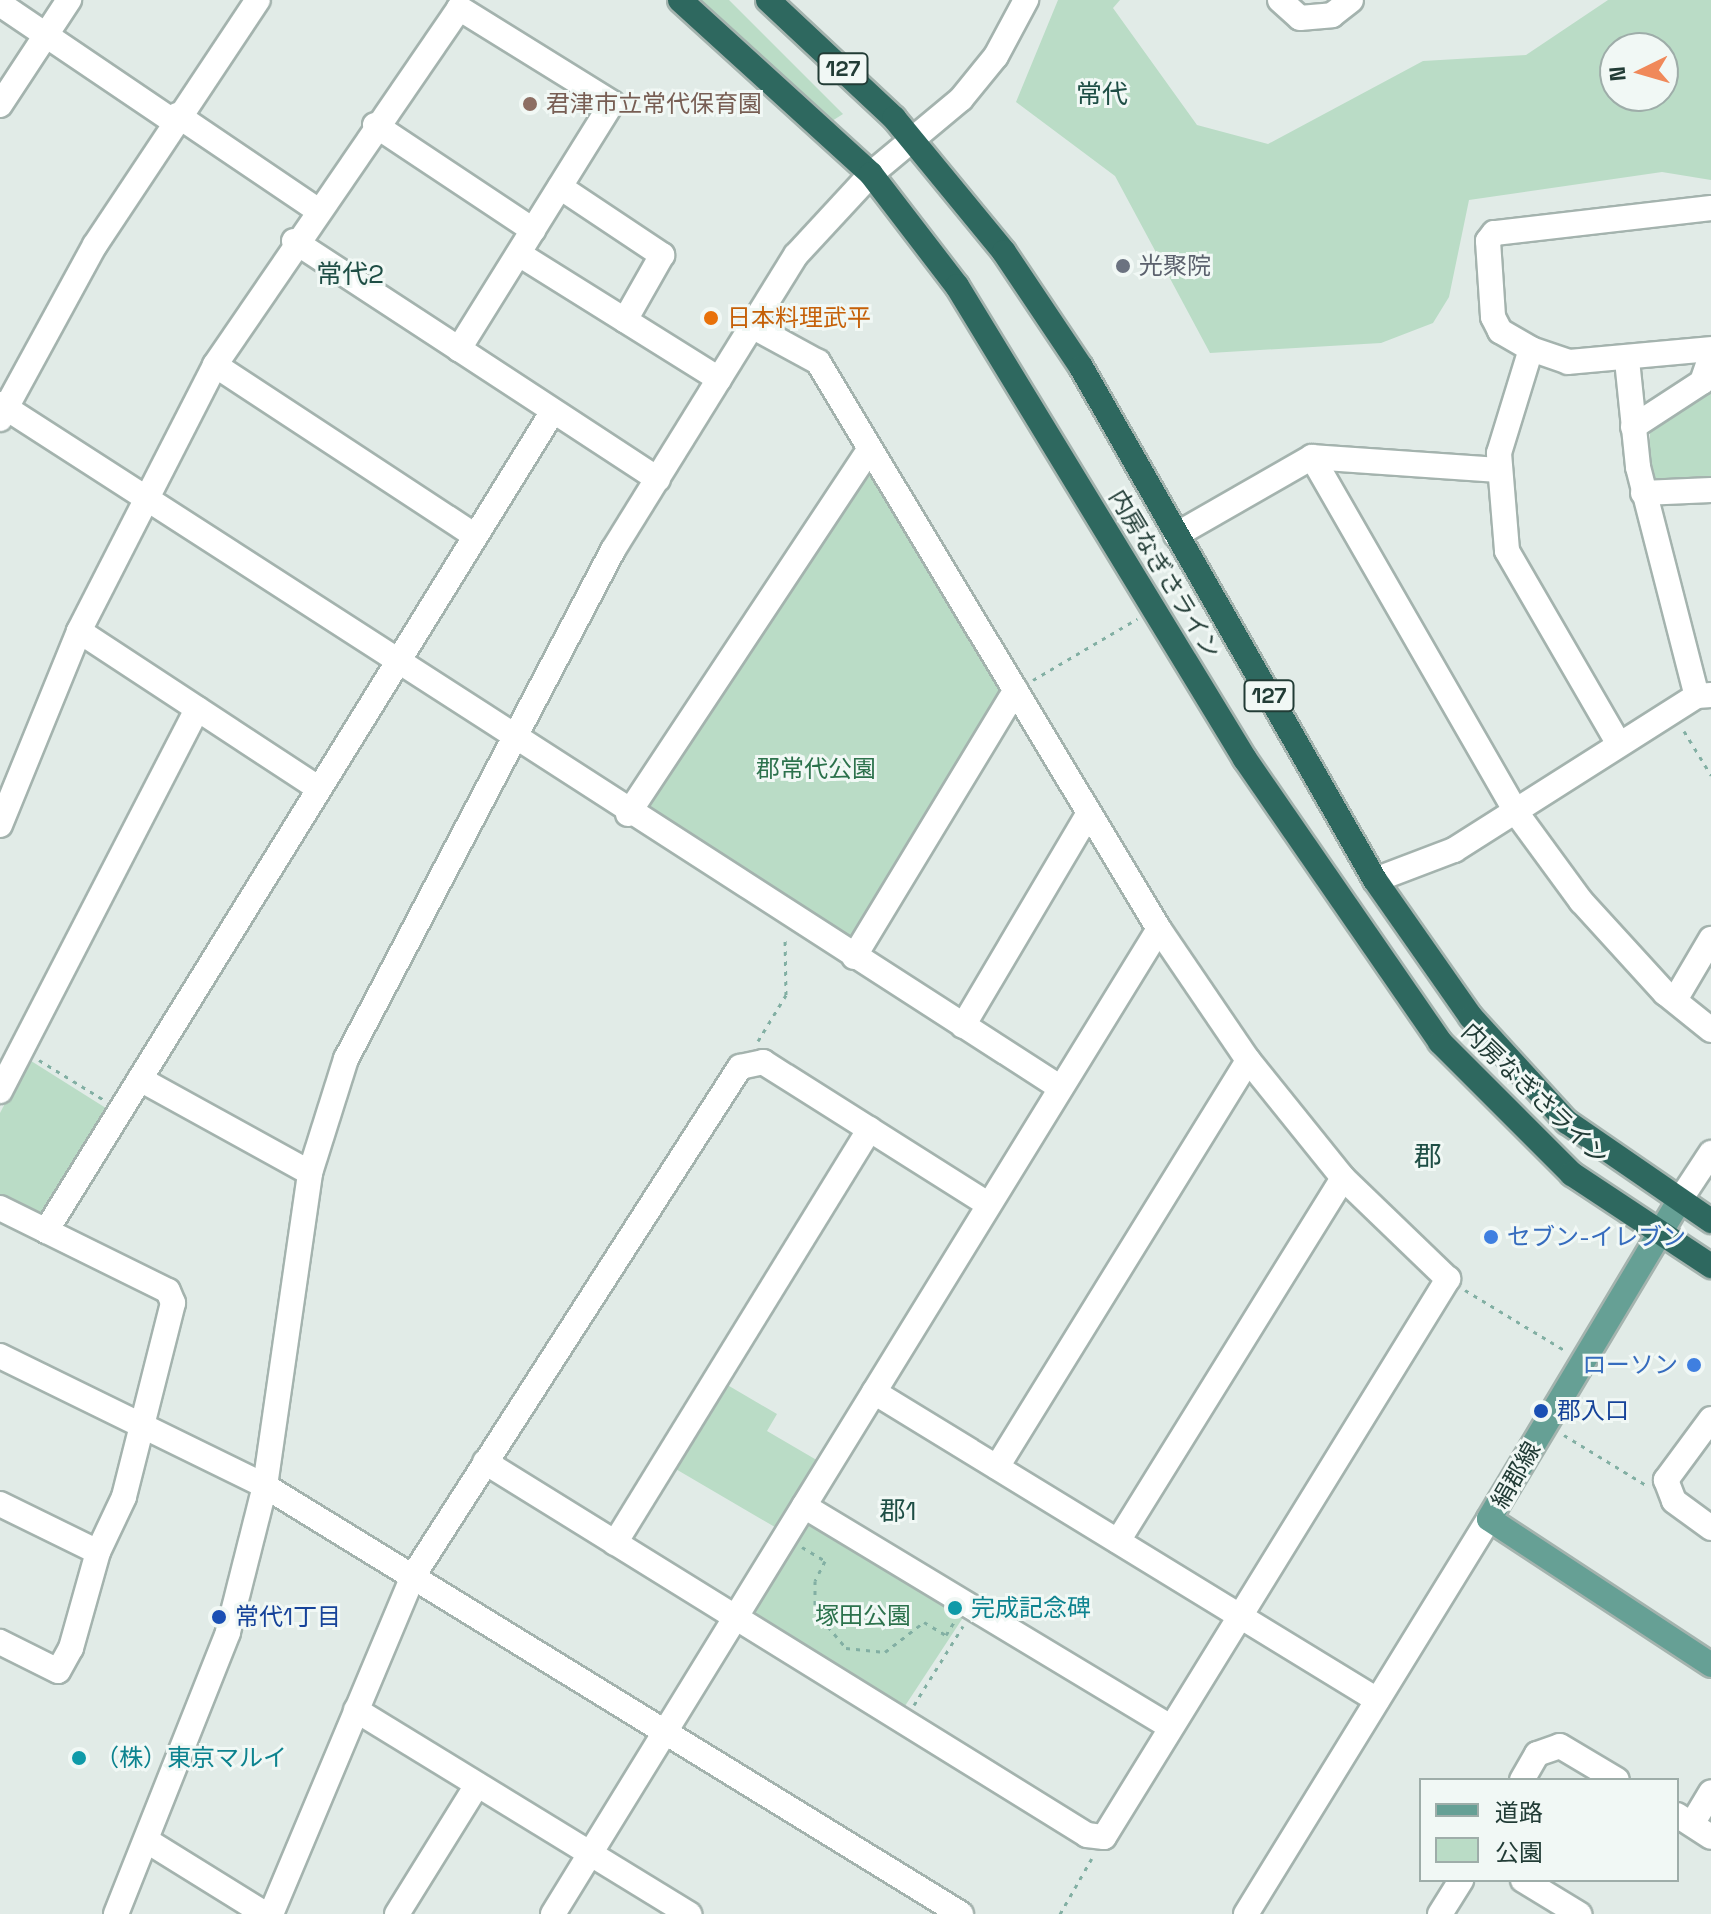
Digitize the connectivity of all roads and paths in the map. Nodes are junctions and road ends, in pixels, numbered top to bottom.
1 (69, 0) edge
2 (258, 0) edge
3 (680, 0) edge
4 (768, 0) edge
5 (1026, 0) edge
6 (1280, 0) edge
7 (1351, 0) edge
8 (0, 4) edge
9 (46, 34) junction
10 (0, 105) edge
11 (175, 118) junction
12 (375, 125) junction
13 (915, 141) junction
14 (871, 174) junction
15 (560, 187) junction
16 (1711, 208) edge
17 (316, 209) junction
18 (533, 230) junction
19 (294, 241) junction
20 (519, 254) junction
21 (625, 320) junction
22 (752, 326) junction
23 (459, 349) junction
24 (1531, 349) junction
25 (1711, 349) edge
26 (1711, 356) edge
27 (1627, 360) junction
28 (215, 365) junction
29 (719, 379) junction
30 (2, 410) edge
31 (553, 411) junction
32 (1633, 427) junction
33 (870, 449) junction
34 (1312, 457) junction
35 (1498, 470) junction
36 (658, 479) junction
37 (1711, 490) edge
38 (1643, 493) junction
39 (143, 498) junction
40 (1176, 535) junction
41 (475, 536) junction
42 (1140, 617) dead end
43 (79, 631) junction
44 (396, 664) junction
45 (1016, 690) junction
46 (1704, 696) edge
47 (197, 709) junction
48 (1675, 709) junction
49 (513, 740) junction
50 (1619, 744) junction
51 (1711, 775) edge
52 (318, 788) junction
53 (1089, 813) junction
54 (628, 814) junction
55 (1518, 815) junction
56 (0, 825) edge
57 (1375, 880) junction
58 (785, 913) junction
59 (1159, 929) junction
60 (1711, 939) edge
61 (854, 957) junction
62 (1675, 1000) junction
63 (963, 1026) junction
64 (1711, 1030) edge
65 (22, 1049) junction
66 (1248, 1060) junction
67 (740, 1067) junction
68 (140, 1079) junction
69 (1061, 1088) junction
70 (0, 1091) edge
71 (121, 1110) junction
72 (870, 1129) junction
73 (1711, 1153) edge
74 (310, 1173) junction
75 (1343, 1178) junction
76 (1678, 1203) junction
77 (989, 1205) junction
78 (0, 1208) edge
79 (1711, 1221) edge
80 (46, 1231) junction
81 (1655, 1236) junction
82 (1711, 1266) edge
83 (1448, 1279) junction
84 (1572, 1354) dead end
85 (0, 1356) edge
86 (874, 1392) junction
87 (1711, 1419) edge
88 (144, 1425) junction
89 (1564, 1435) dead end
90 (485, 1462) junction
91 (997, 1467) junction
92 (265, 1486) junction
93 (1674, 1501) junction
94 (0, 1504) edge
95 (804, 1506) junction
96 (1489, 1519) junction
97 (1711, 1528) edge
98 (785, 1537) junction
99 (1118, 1541) junction
100 (615, 1543) junction
101 (98, 1552) junction
102 (413, 1576) junction
103 (970, 1606) junction
104 (1239, 1615) junction
105 (736, 1618) junction
106 (0, 1642) edge
107 (1711, 1665) edge
108 (1377, 1700) junction
109 (356, 1710) junction
110 (903, 1721) junction
111 (1170, 1727) junction
112 (664, 1735) junction
113 (1523, 1778) edge
114 (1614, 1778) edge
115 (477, 1785) junction
116 (1711, 1792) edge
117 (1693, 1825) edge
118 (1104, 1837) junction
119 (149, 1842) junction
120 (590, 1854) junction
121 (1460, 1882) edge
122 (1526, 1882) edge
123 (116, 1914) edge
124 (268, 1914) edge
125 (397, 1914) edge
126 (553, 1914) edge
127 (689, 1914) edge
128 (961, 1914) edge
129 (1060, 1914) edge
130 (1246, 1914) edge
131 (1440, 1914) edge
132 (1579, 1914) edge

1 - 9 street
2 - 11 street
3 - 14 highway, 内房なぎさライン / 127
4 - 13 highway, 内房なぎさライン / 127
5 - 13 street
6 - 7 street
8 - 9 street
9 - 10 street
9 - 11 street
11 - 17 street
11 - 30 street
12 - 15 street
12 - 17 street
12 - 18 street
13 - 14 street
13 - 40 highway, 内房なぎさライン / 127
14 - 22 street
14 - 81 highway, 内房なぎさライン / 127
15 - 18 street
15 - 21 street
16 - 24 street
17 - 19 street
18 - 20 street
19 - 23 street
19 - 28 street
20 - 21 street
20 - 23 street
21 - 29 street
22 - 29 street
22 - 33 street
23 - 31 street
24 - 27 street
24 - 35 street
25 - 27 street
26 - 32 street
27 - 32 street
28 - 39 street
28 - 41 street
29 - 36 street
30 - 39 street
31 - 36 street
31 - 41 street
32 - 38 street
33 - 45 street
33 - 54 street
34 - 35 street
34 - 40 street
34 - 55 street
35 - 50 street
36 - 49 street
37 - 38 street
38 - 46 street
39 - 43 street
39 - 44 street
40 - 57 highway, 内房なぎさライン / 127
41 - 44 street
42 - 45 path
43 - 47 street
43 - 56 street
44 - 49 street
44 - 52 street
45 - 53 street
45 - 61 street
46 - 48 street
47 - 52 street
47 - 65 street
48 - 50 street
48 - 51 path
49 - 54 street
49 - 74 street
50 - 55 street
52 - 68 street
53 - 59 street
53 - 63 street
54 - 58 street
55 - 57 street
55 - 62 street
57 - 76 highway, 内房なぎさライン / 127
58 - 61 street
58 - 67 path
59 - 66 street
59 - 69 street
60 - 62 street
61 - 63 street
62 - 64 street
63 - 69 street
65 - 70 street
65 - 71 path
66 - 75 street
66 - 91 street
67 - 72 street
67 - 90 street
68 - 71 street
68 - 74 street
69 - 77 street
71 - 80 street
72 - 77 street
72 - 100 street
73 - 76 street
74 - 92 street
75 - 83 street
75 - 99 street
76 - 79 highway, 内房なぎさライン / 127
76 - 81 main road, 絹郡線
77 - 86 street
78 - 80 street
80 - 88 street
81 - 82 highway, 内房なぎさライン / 127
81 - 96 main road, 絹郡線
83 - 84 path
83 - 104 street
85 - 88 street
86 - 91 street
86 - 95 street
87 - 93 street
88 - 92 street
88 - 101 street
89 - 93 path
90 - 100 street
90 - 102 street
91 - 99 street
92 - 102 street
92 - 119 street
93 - 97 street
94 - 101 street
95 - 98 street
95 - 103 street
96 - 107 main road, 絹郡線
96 - 108 street
98 - 103 path
98 - 105 street
99 - 104 street
100 - 105 street
101 - 106 street
102 - 109 street
102 - 112 street
103 - 110 path
103 - 111 street
104 - 108 street
104 - 111 street
105 - 110 street
105 - 112 street
108 - 130 street
109 - 115 street
109 - 124 street
110 - 118 street
111 - 118 street
112 - 120 street
112 - 128 street
113 - 114 street
115 - 120 street
115 - 125 street
116 - 117 street
118 - 129 path
119 - 123 street
119 - 124 street
120 - 126 street
120 - 127 street
121 - 131 street
122 - 132 street

